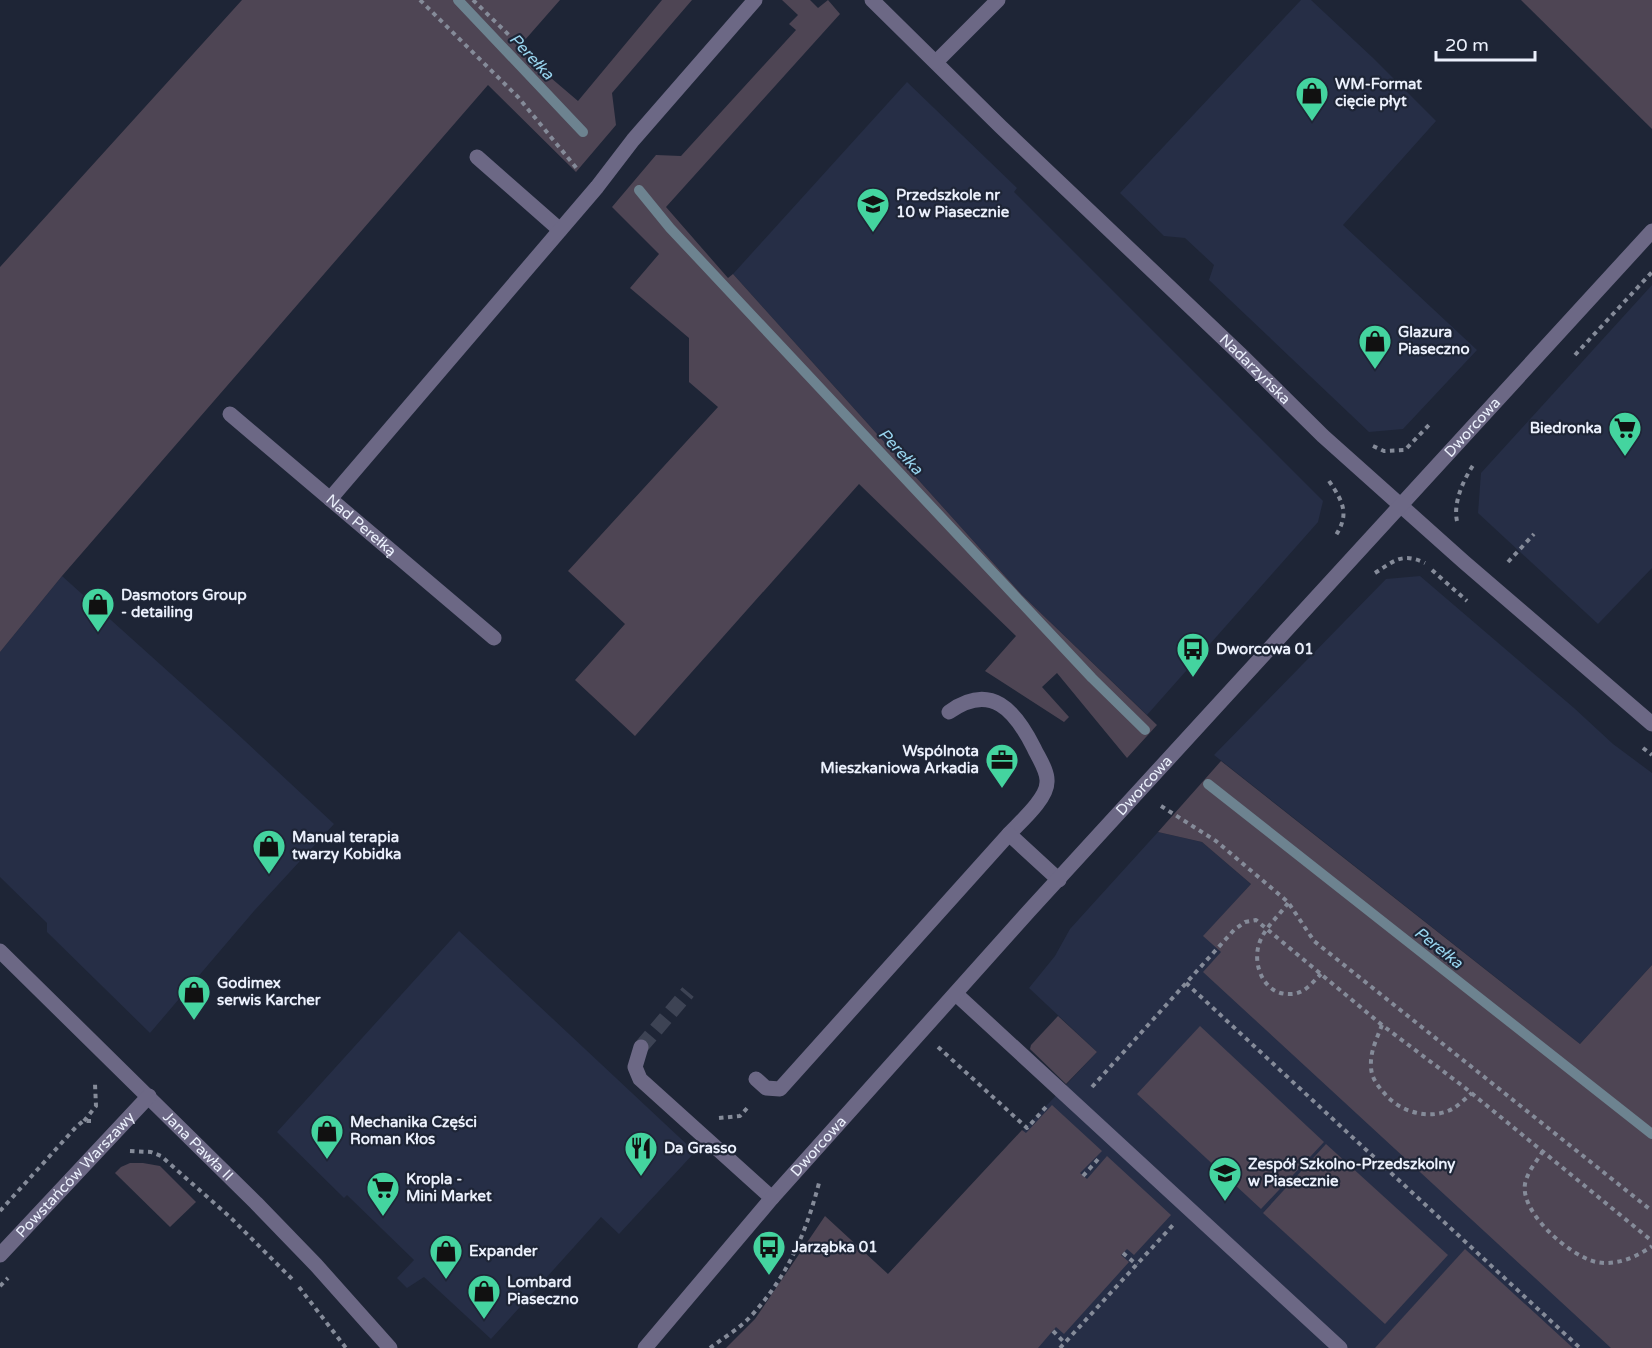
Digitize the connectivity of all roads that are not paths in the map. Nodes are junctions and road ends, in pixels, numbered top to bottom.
1 (755, 0) edge
2 (872, 0) edge
3 (998, 0) edge
4 (936, 62) junction
5 (477, 157) dead end
6 (560, 230) junction
7 (1652, 231) edge
8 (230, 414) dead end
9 (330, 499) junction
10 (1400, 505) junction
11 (494, 638) dead end
12 (949, 712) dead end
13 (1652, 724) edge
14 (1009, 834) junction
15 (1059, 880) junction
16 (0, 951) edge
17 (956, 994) junction
18 (641, 1047) tunnel mouth
19 (756, 1079) dead end
20 (149, 1096) junction
21 (772, 1198) junction
22 (0, 1255) edge
23 (390, 1348) edge
24 (645, 1348) edge
25 (1340, 1348) edge

1 - 6 street
2 - 4 street, Nadarzyńska
3 - 4 street
4 - 10 street, Nadarzyńska
5 - 6 street
6 - 9 street
7 - 10 street, Dworcowa
8 - 9 street, Nad Perełką
9 - 11 street, Nad Perełką
10 - 13 street, Nadarzyńska
10 - 15 street, Dworcowa
12 - 14 street
14 - 15 street
14 - 19 street
15 - 17 street, Dworcowa
16 - 20 street, Jana Pawła II
17 - 21 street, Dworcowa
17 - 25 street
18 - 21 street
20 - 22 street, Powstańców Warszawy
20 - 23 street, Jana Pawła II
21 - 24 street, Dworcowa

